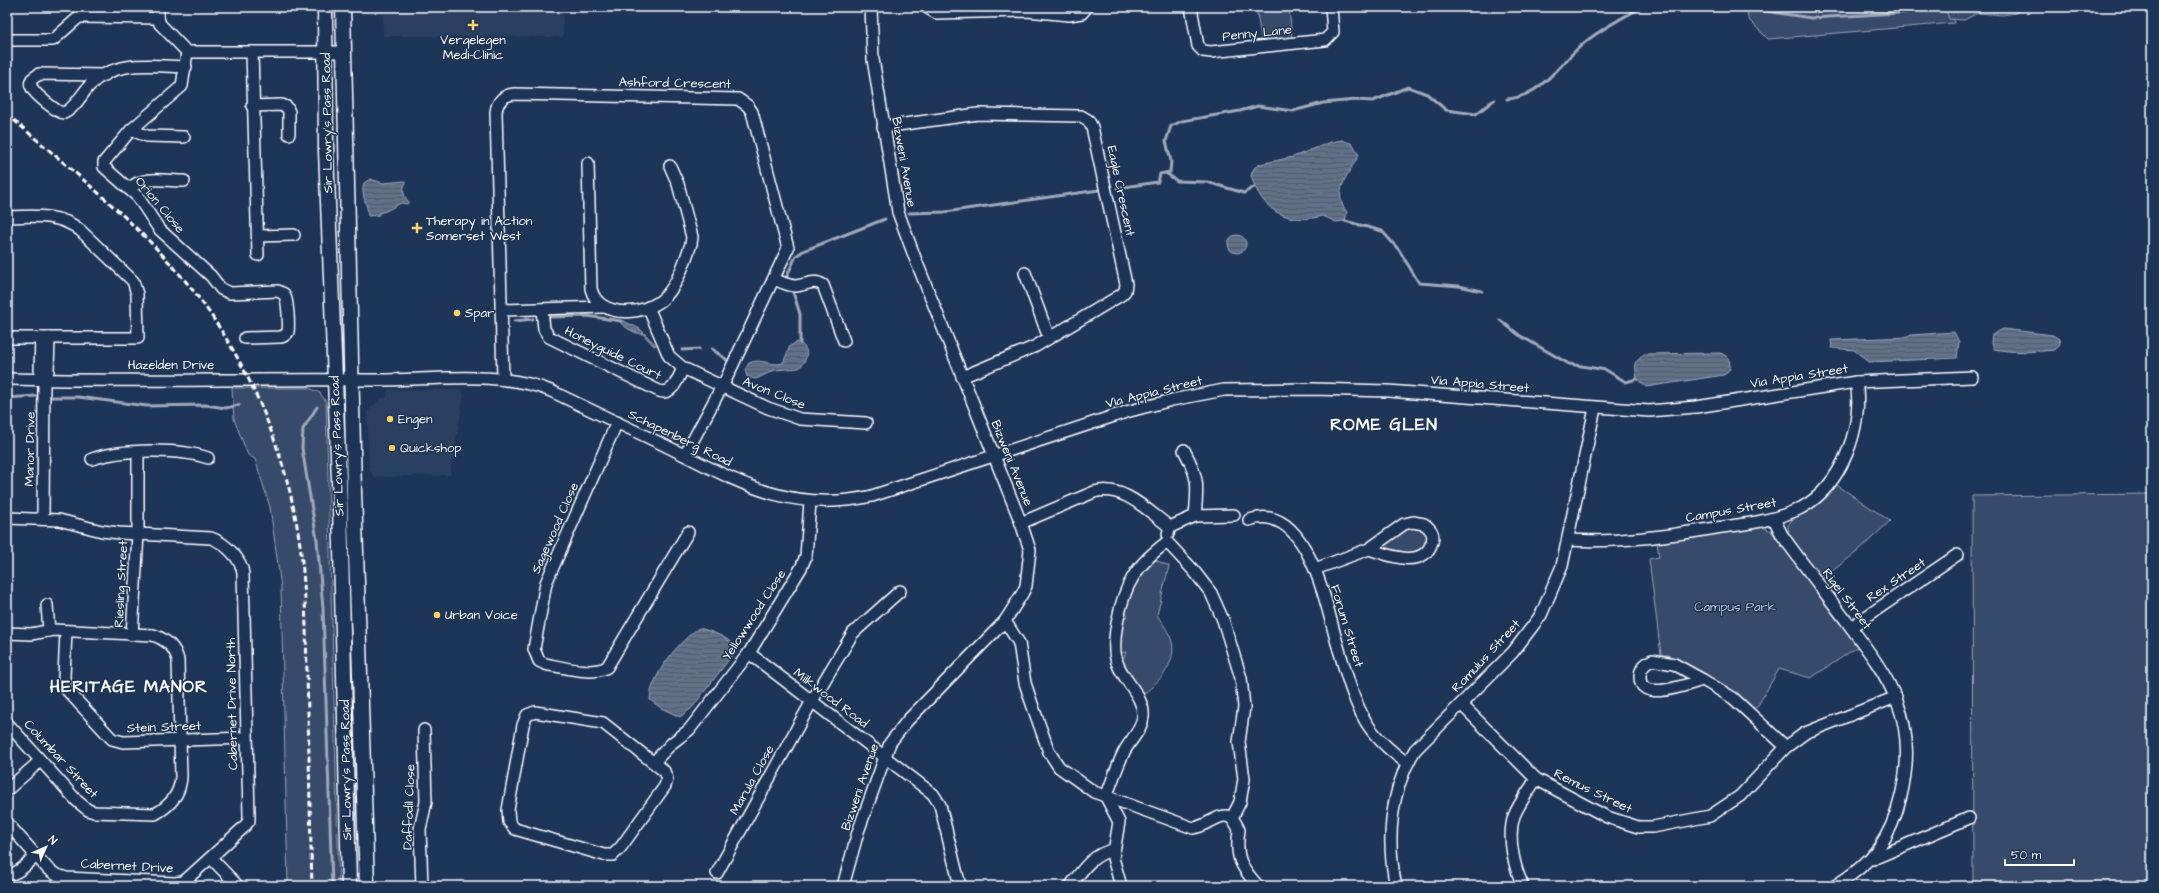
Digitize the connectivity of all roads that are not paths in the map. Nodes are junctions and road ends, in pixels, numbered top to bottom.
1 (325, 7) edge
2 (343, 7) edge
3 (871, 7) edge
4 (926, 7) edge
5 (1087, 7) edge
6 (1191, 7) edge
7 (1331, 7) edge
8 (81, 12) edge
9 (158, 12) edge
10 (7, 40) edge
11 (187, 52) junction
12 (252, 52) junction
13 (345, 52) junction
14 (326, 53) junction
15 (186, 67) junction
16 (105, 74) junction
17 (252, 106) junction
18 (883, 127) junction
19 (132, 130) junction
20 (290, 134) dead end
21 (184, 137) dead end
22 (588, 163) dead end
23 (670, 166) dead end
24 (184, 182) dead end
25 (129, 189) junction
26 (7, 216) edge
27 (294, 235) dead end
28 (258, 236) junction
29 (258, 255) dead end
30 (1025, 273) dead end
31 (774, 279) junction
32 (604, 307) junction
33 (648, 307) junction
34 (542, 309) junction
35 (501, 310) junction
36 (7, 338) edge
37 (45, 338) junction
38 (245, 338) dead end
39 (1049, 338) junction
40 (844, 341) dead end
41 (683, 368) junction
42 (962, 377) junction
43 (1972, 377) dead end
44 (503, 378) junction
45 (7, 379) edge
46 (44, 379) junction
47 (335, 379) junction
48 (352, 379) junction
49 (1856, 382) junction
50 (721, 386) junction
51 (1596, 408) junction
52 (617, 422) junction
53 (866, 423) dead end
54 (1184, 450) dead end
55 (138, 452) junction
56 (685, 455) junction
57 (993, 455) junction
58 (92, 458) dead end
59 (208, 458) dead end
60 (810, 502) junction
61 (1234, 515) dead end
62 (1195, 516) junction
63 (7, 518) edge
64 (43, 519) junction
65 (1774, 519) junction
66 (1249, 520) dead end
67 (1021, 523) junction
68 (1170, 527) junction
69 (688, 532) dead end
70 (138, 534) junction
71 (1568, 540) junction
72 (1167, 542) junction
73 (1369, 549) junction
74 (1957, 555) dead end
75 (1315, 570) junction
76 (900, 591) dead end
77 (47, 605) dead end
78 (1005, 621) junction
79 (1851, 627) junction
80 (66, 631) junction
81 (49, 632) junction
82 (7, 633) edge
83 (132, 635) junction
84 (749, 653) junction
85 (1703, 680) junction
86 (1896, 697) junction
87 (812, 701) junction
88 (1461, 704) junction
89 (7, 723) edge
90 (424, 730) dead end
91 (247, 738) junction
92 (179, 740) junction
93 (1786, 747) junction
94 (884, 756) junction
95 (40, 761) junction
96 (654, 762) junction
97 (1407, 763) junction
98 (1536, 779) junction
99 (7, 790) edge
100 (1106, 797) junction
101 (1232, 818) junction
102 (1969, 818) dead end
103 (7, 823) edge
104 (1113, 850) junction
105 (36, 856) junction
106 (211, 858) junction
107 (1869, 860) junction
108 (717, 873) dead end
109 (7, 875) edge
110 (1071, 885) dead end
111 (238, 886) edge
112 (349, 886) edge
113 (367, 886) edge
114 (422, 886) edge
115 (843, 886) edge
116 (960, 886) edge
117 (1121, 886) edge
118 (1258, 886) edge
119 (1396, 886) edge
120 (1523, 886) edge
121 (1835, 886) edge

1 - 14 main road, Sir Lowry's Pass Road
2 - 13 main road, Sir Lowry's Pass Road
3 - 18 street, Bizweni Avenue
4 - 5 street
6 - 7 street, Penny Lane
8 - 9 street
8 - 10 street
9 - 11 street
11 - 12 street
11 - 15 street, Orion Close
12 - 14 street
12 - 17 street
13 - 14 street
13 - 48 main road, Sir Lowry's Pass Road
14 - 47 main road, Sir Lowry's Pass Road
15 - 16 street
15 - 19 street, Orion Close
16 - 16 street
17 - 20 street
17 - 28 street
18 - 39 street, Eagle Crescent
18 - 42 street, Bizweni Avenue
19 - 21 street
19 - 25 street, Orion Close
22 - 32 street
23 - 33 street
24 - 25 street
25 - 38 street, Orion Close
26 - 37 street
27 - 28 street
28 - 29 street
30 - 39 street
31 - 35 street, Ashford Crescent
31 - 40 street
31 - 50 street, Ashford Crescent
32 - 33 street
32 - 34 street
33 - 41 street, Avon Close
34 - 35 street
34 - 41 street, Honeyguide Court
35 - 44 street, Ashford Crescent
36 - 37 street
37 - 46 street, Manor Drive
39 - 42 street, Eagle Crescent
41 - 50 street, Avon Close
42 - 57 street, Bizweni Avenue
43 - 49 street, Via Appia Street
44 - 48 street, Schapenberg Road
44 - 52 street, Schapenberg Road
45 - 46 street, Hazelden Drive
46 - 47 street, Hazelden Drive
46 - 64 street, Manor Drive
47 - 48 street, Hazelden Drive
47 - 112 main road, Sir Lowry's Pass Road
48 - 113 main road, Sir Lowry's Pass Road
49 - 51 street, Via Appia Street
49 - 65 street, Campus Street
50 - 53 street, Avon Close
50 - 56 street, Ashford Crescent
51 - 57 street, Via Appia Street
51 - 71 street, Romulus Street
52 - 56 street, Schapenberg Road
52 - 69 street, Sagewood Close
54 - 62 street
55 - 58 street
55 - 59 street
55 - 70 street, Riesling Street
56 - 60 street, Schapenberg Road
57 - 60 street, Schapenberg Road
57 - 67 street, Bizweni Avenue
60 - 84 street, Yellowwood Close
61 - 62 street
62 - 68 street
63 - 64 street
64 - 70 street
65 - 71 street, Campus Street
65 - 79 street, Rigel Street
66 - 75 street, Forum Street
67 - 68 street
67 - 78 street, Bizweni Avenue
68 - 72 street
70 - 83 street, Riesling Street
70 - 91 street, Cabernet Drive North
71 - 88 street, Romulus Street
72 - 100 street
72 - 101 street
73 - 73 street
73 - 75 street
74 - 79 street, Rex Street
75 - 97 street, Forum Street
76 - 87 street, Marula Close
77 - 81 street
78 - 94 street, Bizweni Avenue
78 - 100 street
79 - 86 street, Rigel Street
80 - 81 street, Columbar Street
80 - 83 street, Columbar Street
80 - 92 street, Stein Street
81 - 82 street, Columbar Street
83 - 92 street, Columbar Street
84 - 87 street, Milkwood Road
84 - 96 street, Yellowwood Close
85 - 85 street
85 - 93 street
86 - 93 street, Remus Street
86 - 107 street, Rigel Street
87 - 94 street, Milkwood Road
87 - 108 street, Marula Close
88 - 97 street, Romulus Street
88 - 98 street, Remus Street
89 - 95 street, Columbar Street
90 - 114 street, Daffodil Close
91 - 92 street, Stein Street
91 - 106 street, Cabernet Drive North
92 - 95 street, Columbar Street
93 - 98 street, Remus Street
94 - 115 street, Bizweni Avenue
94 - 116 street, Milkwood Road
95 - 99 street
96 - 96 street
97 - 119 street, Romulus Street
98 - 120 street
100 - 101 street
100 - 104 street
101 - 118 street
102 - 107 street
103 - 105 street, Cabernet Drive
104 - 110 street
104 - 117 street
105 - 106 street, Cabernet Drive
105 - 109 street
106 - 111 street
107 - 121 street

